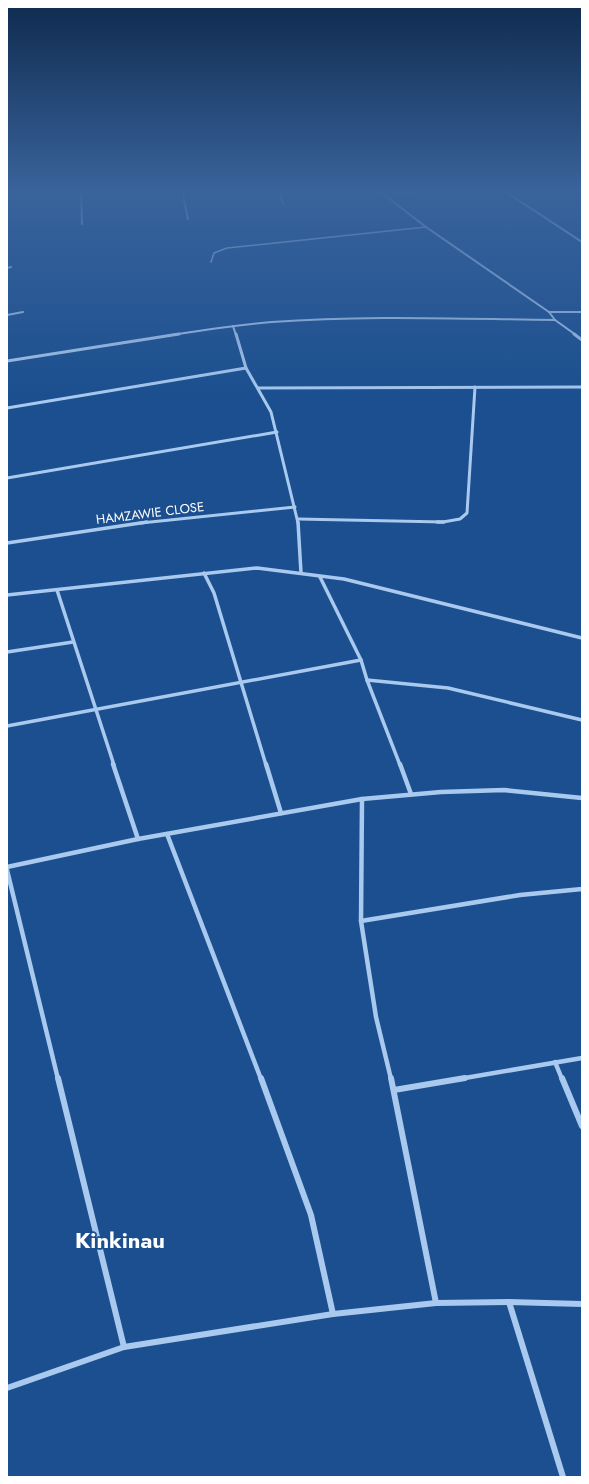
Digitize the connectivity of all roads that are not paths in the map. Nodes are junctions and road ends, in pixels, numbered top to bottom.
1 (473, 259) edge
2 (12, 267) dead end
3 (7, 268) edge
4 (23, 312) dead end
5 (549, 312) junction
6 (582, 312) edge
7 (7, 315) edge
8 (555, 320) junction
9 (233, 326) junction
10 (582, 340) edge
11 (7, 361) edge
12 (246, 368) junction
13 (476, 387) junction
14 (582, 387) edge
15 (258, 388) junction
16 (7, 408) edge
17 (278, 432) junction
18 (7, 478) edge
19 (295, 507) junction
20 (298, 519) junction
21 (7, 543) edge
22 (204, 573) junction
23 (301, 574) junction
24 (320, 577) junction
25 (57, 590) junction
26 (7, 595) edge
27 (582, 638) edge
28 (73, 642) junction
29 (7, 652) edge
30 (361, 660) junction
31 (367, 680) junction
32 (241, 681) junction
33 (96, 709) junction
34 (582, 720) edge
35 (7, 726) edge
36 (411, 794) junction
37 (582, 798) edge
38 (362, 799) junction
39 (281, 813) junction
40 (167, 834) junction
41 (138, 839) junction
42 (7, 868) edge
43 (582, 889) edge
44 (361, 921) junction
45 (582, 1058) edge
46 (555, 1062) junction
47 (394, 1090) junction
48 (582, 1126) edge
49 (509, 1302) junction
50 (436, 1303) junction
51 (582, 1304) edge
52 (333, 1314) junction
53 (124, 1348) junction
54 (7, 1388) edge
55 (563, 1477) edge

1 - 5 street
2 - 3 street
4 - 7 street
5 - 6 street
5 - 8 street
8 - 9 street
8 - 10 street
9 - 11 street
9 - 12 street
12 - 15 street
12 - 16 street
13 - 14 street
13 - 15 street
13 - 20 street
15 - 17 street
17 - 18 street
17 - 19 street
19 - 20 street
19 - 21 street, HAMZAWIE CLOSE
20 - 23 street
22 - 23 street
22 - 25 street
22 - 32 street
23 - 24 street
24 - 27 street
24 - 30 street
25 - 26 street
25 - 28 street
28 - 29 street
28 - 33 street
30 - 31 street
30 - 32 street
31 - 34 street
31 - 36 street
32 - 33 street
32 - 39 street
33 - 35 street
33 - 41 street
36 - 37 street
36 - 38 street
38 - 39 street
38 - 44 street
39 - 40 street
40 - 41 street
40 - 52 street
41 - 42 street
42 - 53 street
43 - 44 street
44 - 47 street
45 - 46 street
46 - 47 street
46 - 48 street
47 - 50 street
49 - 50 street
49 - 51 street
49 - 55 street
50 - 52 street
52 - 53 street
53 - 54 street

